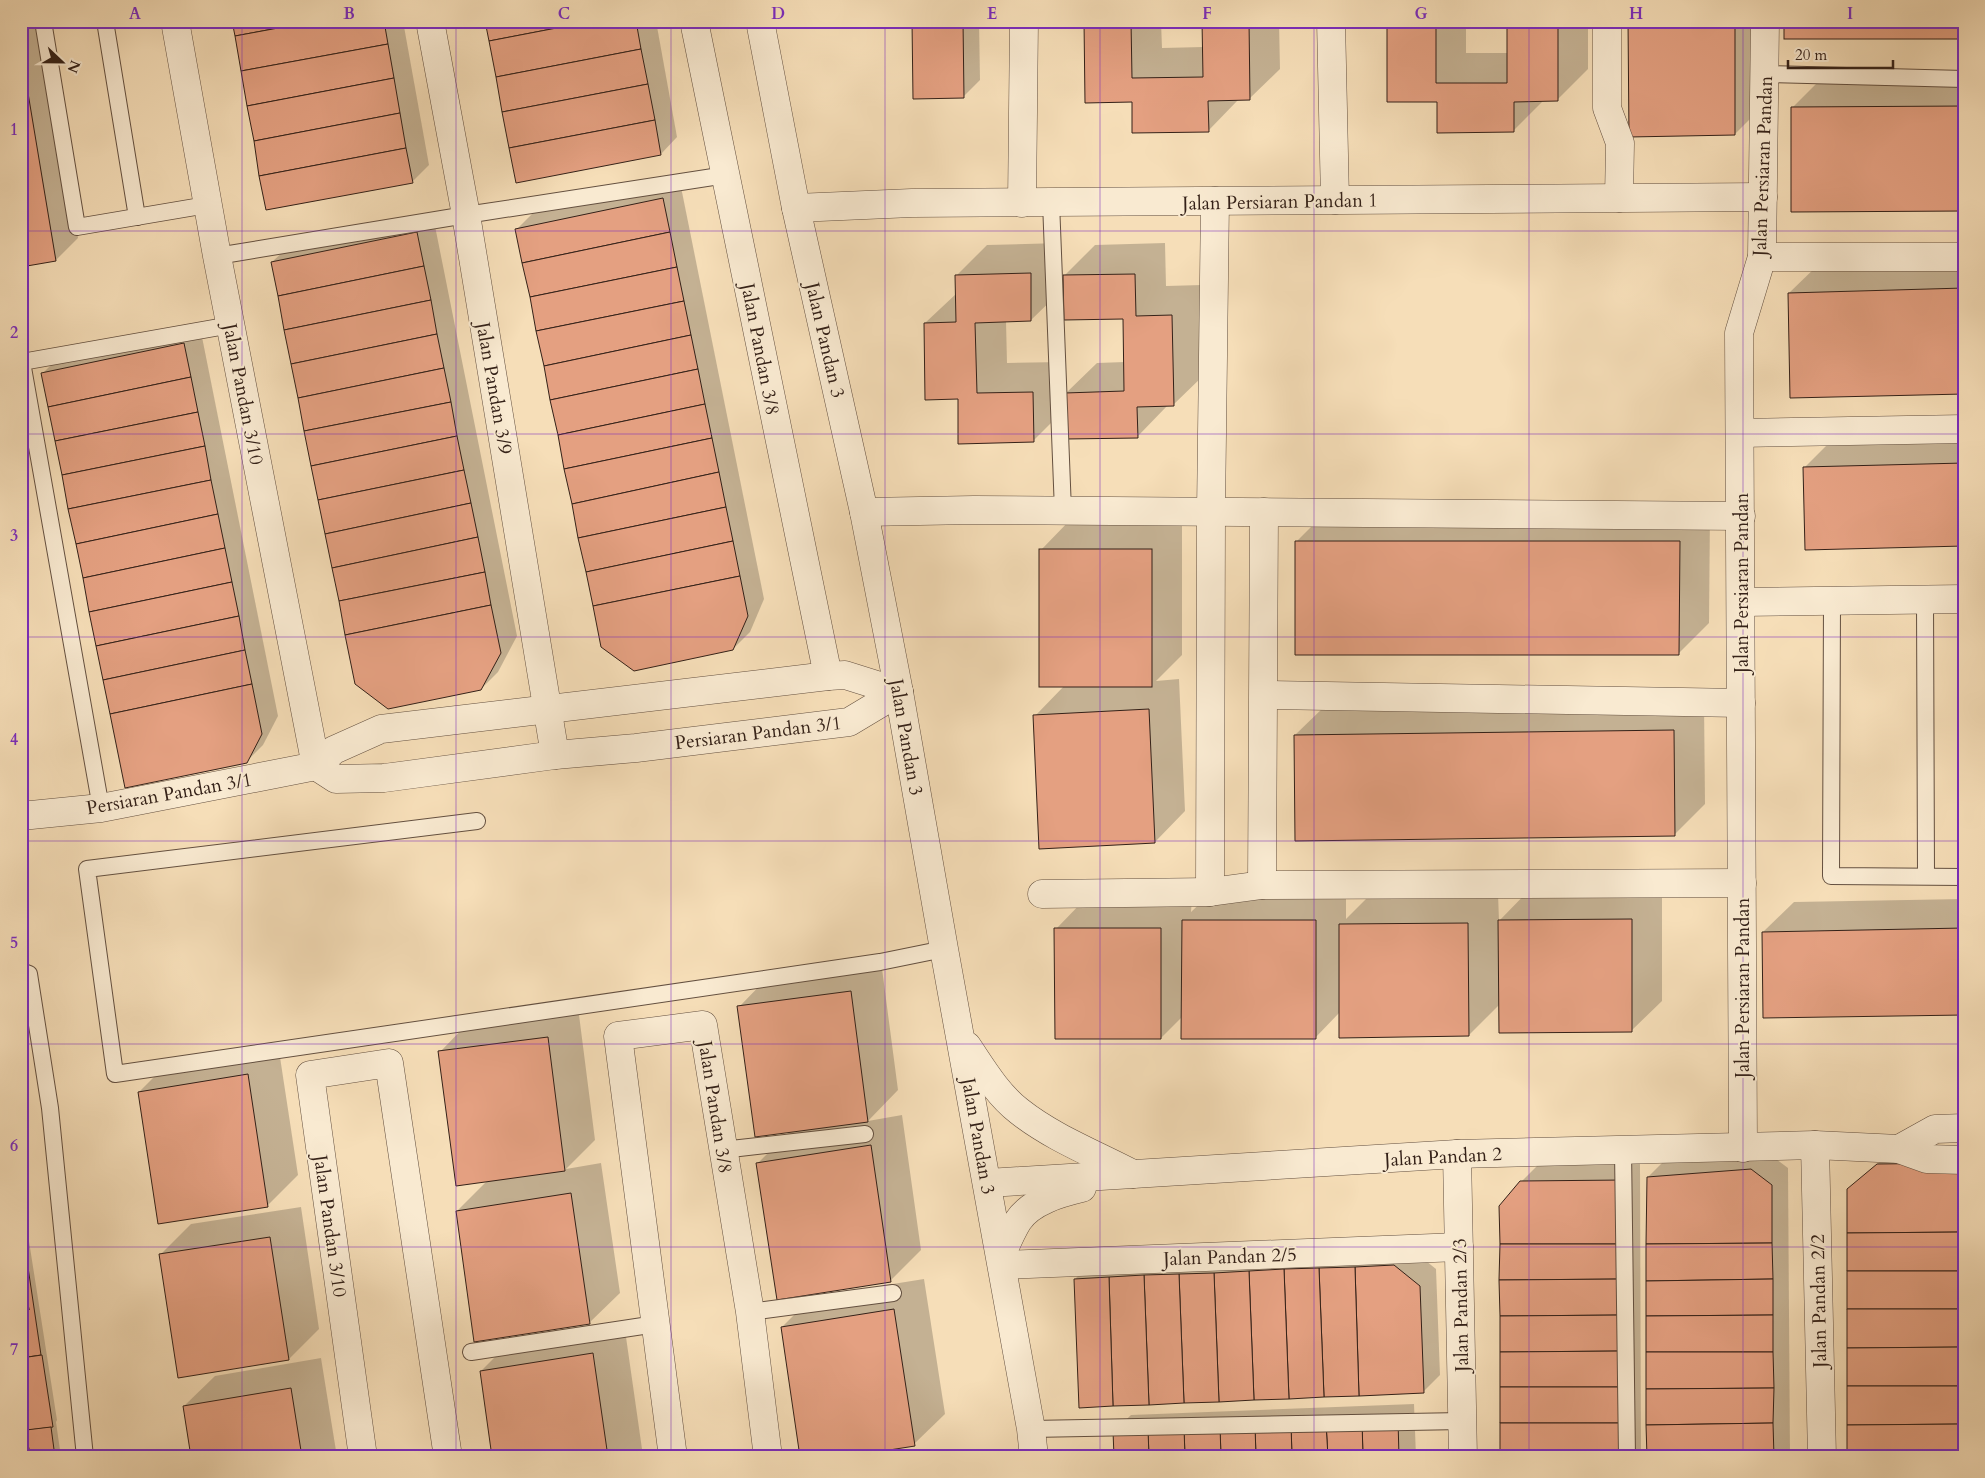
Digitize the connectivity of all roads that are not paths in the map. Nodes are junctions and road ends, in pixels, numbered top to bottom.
1 (42, 21) edge
2 (105, 21) edge
3 (175, 21) edge
4 (430, 21) edge
5 (694, 21) edge
6 (760, 21) edge
7 (1024, 21) edge
8 (1331, 21) edge
9 (1607, 21) edge
10 (1765, 21) edge
11 (1764, 74) junction
12 (1964, 80) edge
13 (726, 175) junction
14 (1763, 197) junction
15 (1619, 198) junction
16 (1335, 200) junction
17 (1215, 201) junction
18 (1051, 202) junction
19 (1022, 203) junction
20 (207, 205) junction
21 (796, 208) junction
22 (466, 215) junction
23 (137, 217) junction
24 (217, 256) junction
25 (1762, 257) junction
26 (1964, 258) edge
27 (231, 325) junction
28 (1964, 428) edge
29 (1740, 433) junction
30 (1063, 511) junction
31 (864, 512) junction
32 (1211, 512) junction
33 (1264, 512) junction
34 (1741, 516) junction
35 (1964, 599) edge
36 (1925, 600) junction
37 (1832, 601) junction
38 (1741, 602) junction
39 (828, 676) junction
40 (899, 692) junction
41 (1264, 695) junction
42 (1741, 703) junction
43 (548, 708) junction
44 (555, 756) junction
45 (316, 766) junction
46 (101, 808) junction
47 (21, 816) edge
48 (476, 821) dead end
49 (1926, 876) junction
50 (1964, 877) edge
51 (1742, 883) junction
52 (1262, 885) junction
53 (1210, 892) junction
54 (1042, 894) dead end
55 (944, 949) junction
56 (21, 971) edge
57 (960, 1035) junction
58 (1964, 1128) edge
59 (864, 1134) dead end
60 (1815, 1145) junction
61 (1743, 1148) junction
62 (1899, 1149) junction
63 (722, 1150) junction
64 (1623, 1150) junction
65 (1458, 1154) junction
66 (1964, 1160) edge
67 (1135, 1174) junction
68 (988, 1184) junction
69 (1459, 1247) junction
70 (1001, 1261) junction
71 (893, 1293) dead end
72 (750, 1312) junction
73 (656, 1324) junction
74 (471, 1352) dead end
75 (1462, 1421) junction
76 (1031, 1429) junction
77 (85, 1457) edge
78 (363, 1457) edge
79 (448, 1457) edge
80 (673, 1457) edge
81 (768, 1457) edge
82 (1034, 1457) edge
83 (1462, 1457) edge
84 (1627, 1457) edge
85 (1822, 1457) edge

1 - 23 lane
2 - 23 lane
3 - 20 street, Jalan Pandan 3/10
4 - 22 street, Jalan Pandan 3/9
5 - 13 street, Jalan Pandan 3/8
6 - 21 street, Jalan Pandan 3
7 - 19 street
8 - 16 street
9 - 15 street
10 - 11 street, Jalan Persiaran Pandan
11 - 12 lane
11 - 14 street, Jalan Persiaran Pandan
13 - 22 lane
13 - 39 street, Jalan Pandan 3/8
14 - 15 street, Jalan Persiaran Pandan 1
14 - 25 street, Jalan Persiaran Pandan
15 - 16 street, Jalan Persiaran Pandan 1
16 - 17 street, Jalan Persiaran Pandan 1
17 - 18 street, Jalan Persiaran Pandan 1
17 - 32 street
18 - 19 street, Jalan Persiaran Pandan 1
18 - 30 lane
19 - 21 street, Jalan Persiaran Pandan 1
20 - 23 lane
20 - 24 street, Jalan Pandan 3/10
21 - 31 street, Jalan Pandan 3
22 - 24 lane
22 - 43 street, Jalan Pandan 3/9
24 - 27 street, Jalan Pandan 3/10
25 - 26 street
25 - 29 street, Jalan Persiaran Pandan
27 - 45 street, Jalan Pandan 3/10
27 - 46 lane
28 - 29 street
29 - 34 street, Jalan Persiaran Pandan
30 - 31 street
30 - 32 street
31 - 40 street, Jalan Pandan 3
32 - 33 street
32 - 53 street
33 - 34 street
33 - 41 street
34 - 38 street, Jalan Persiaran Pandan
35 - 36 street
36 - 37 street
36 - 49 lane
37 - 38 street
37 - 49 lane
38 - 42 street, Jalan Persiaran Pandan
39 - 40 street, Persiaran Pandan 3/1
39 - 43 street, Persiaran Pandan 3/1
40 - 44 street, Persiaran Pandan 3/1
40 - 55 street, Jalan Pandan 3
41 - 42 street
41 - 52 street
42 - 51 street, Jalan Persiaran Pandan
43 - 44 street, Jalan Pandan 3/9
43 - 45 street, Persiaran Pandan 3/1
44 - 45 street, Persiaran Pandan 3/1
45 - 46 street, Persiaran Pandan 3/1
46 - 47 street, Persiaran Pandan 3/1
48 - 55 lane
49 - 50 lane
51 - 52 street
51 - 61 street, Jalan Persiaran Pandan
52 - 53 street
53 - 54 street
55 - 57 street, Jalan Pandan 3
56 - 77 lane
57 - 67 street
57 - 68 street, Jalan Pandan 3
58 - 62 street
59 - 63 lane
60 - 61 street, Jalan Pandan 2
60 - 62 street, Jalan Pandan 2
60 - 85 street, Jalan Pandan 2/2
61 - 64 street, Jalan Pandan 2
62 - 66 street, Jalan Pandan 2
63 - 72 street, Jalan Pandan 3/8
63 - 73 street, Jalan Pandan 3/8
64 - 65 street, Jalan Pandan 2
64 - 84 lane
65 - 67 street, Jalan Pandan 2
65 - 69 street, Jalan Pandan 2/3
67 - 68 street, Jalan Pandan 2
67 - 70 street
68 - 70 street, Jalan Pandan 3
69 - 70 street, Jalan Pandan 2/5
69 - 75 street, Jalan Pandan 2/3
70 - 76 street, Jalan Pandan 3
71 - 72 lane
72 - 81 street, Jalan Pandan 3/8
73 - 74 lane
73 - 80 street, Jalan Pandan 3/8
75 - 76 lane
75 - 83 street, Jalan Pandan 2/3
76 - 82 street, Jalan Pandan 3
78 - 79 street, Jalan Pandan 3/10

